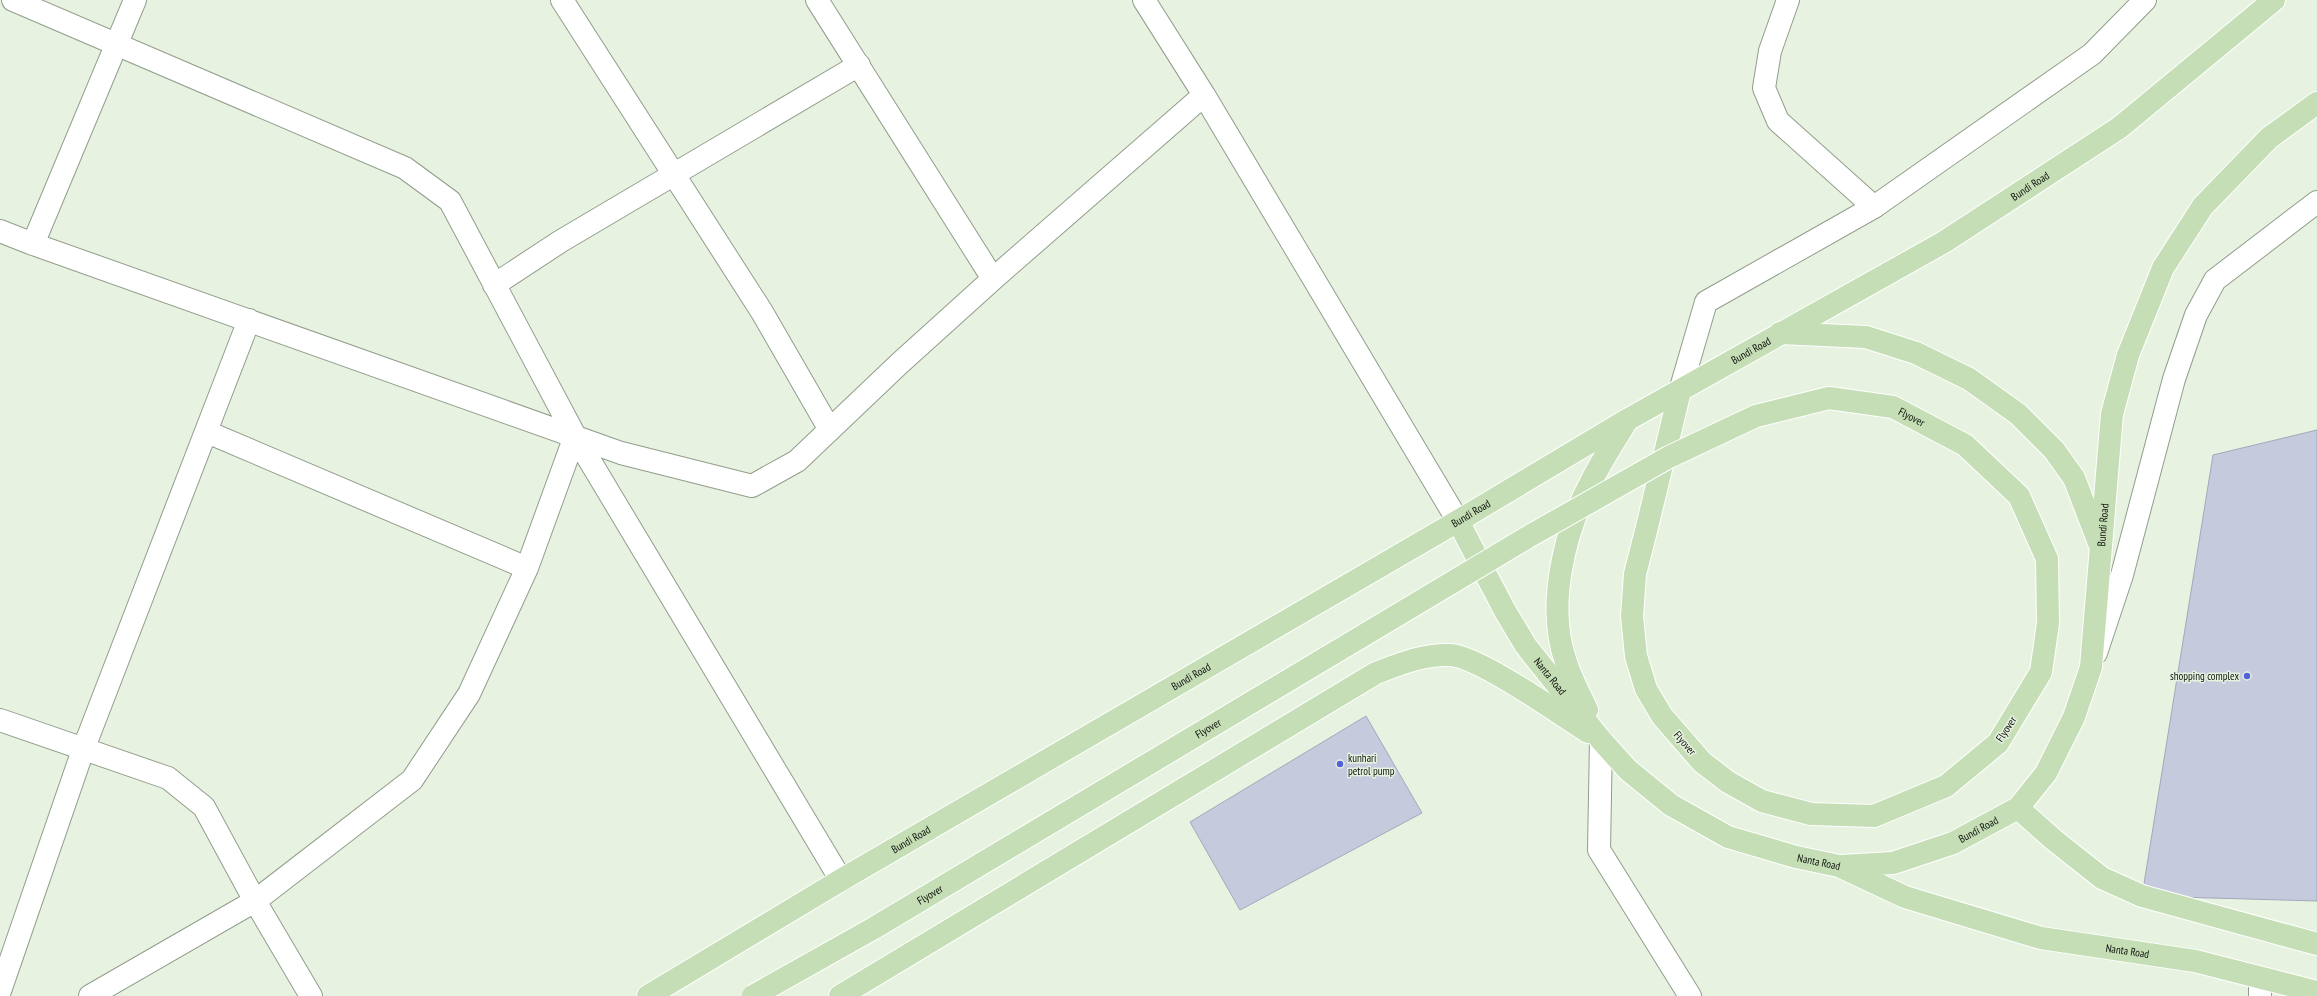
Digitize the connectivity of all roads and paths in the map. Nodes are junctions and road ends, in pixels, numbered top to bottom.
1 (13, 0) edge
2 (135, 0) edge
3 (562, 0) edge
4 (817, 0) edge
5 (1144, 0) edge
6 (1788, 0) edge
7 (2145, 0) edge
8 (2272, 2) edge
9 (116, 43) junction
10 (859, 66) junction
11 (1204, 95) junction
12 (2317, 103) edge
13 (676, 175) junction
14 (2317, 202) edge
15 (1874, 207) junction
16 (0, 231) edge
17 (33, 244) junction
18 (993, 279) junction
19 (494, 285) junction
20 (249, 320) junction
21 (1780, 333) junction
22 (1680, 391) junction
23 (1627, 420) junction
24 (830, 430) junction
25 (207, 432) junction
26 (574, 436) junction
27 (1458, 521) junction
28 (2101, 548) junction
29 (527, 568) junction
30 (2091, 667) junction
31 (0, 720) edge
32 (1601, 740) junction
33 (83, 750) junction
34 (2018, 808) junction
35 (1839, 866) junction
36 (840, 880) junction
37 (254, 901) junction
38 (2317, 944) edge
39 (2260, 987) edge
40 (0, 991) edge
41 (2317, 992) edge
42 (90, 996) edge
43 (311, 996) edge
44 (648, 996) edge
45 (753, 996) edge
46 (840, 996) edge
47 (1690, 996) edge

1 - 9 street
2 - 9 street
3 - 13 street
4 - 10 street
5 - 11 street
6 - 15 street
7 - 15 street
8 - 21 main road, Bundi Road
9 - 17 street
9 - 19 street
10 - 13 street
10 - 18 street
11 - 18 street
11 - 27 street
12 - 28 main road, Bundi Road
13 - 19 street
13 - 24 street
14 - 30 street
15 - 22 street
16 - 17 street
17 - 20 street
18 - 24 street
19 - 26 street
20 - 25 street
20 - 26 street
21 - 22 main road, Bundi Road
21 - 28 main road
22 - 23 main road, Bundi Road
22 - 45 main road, Flyover, bridge
23 - 27 main road, Bundi Road
23 - 32 main road
24 - 26 street
25 - 29 street
25 - 33 street
26 - 29 street
26 - 36 street
27 - 32 main road, Nanta Road
27 - 36 main road, Bundi Road
28 - 30 main road, Bundi Road
29 - 37 street
30 - 34 main road, Bundi Road
31 - 33 street
32 - 35 main road, Nanta Road
32 - 46 main road
32 - 47 street
33 - 37 street
33 - 40 street
34 - 35 main road, Bundi Road
34 - 38 main road
35 - 39 main road, Nanta Road
36 - 44 main road, Bundi Road
37 - 42 street
37 - 43 street
39 - 41 main road, Nanta Road

